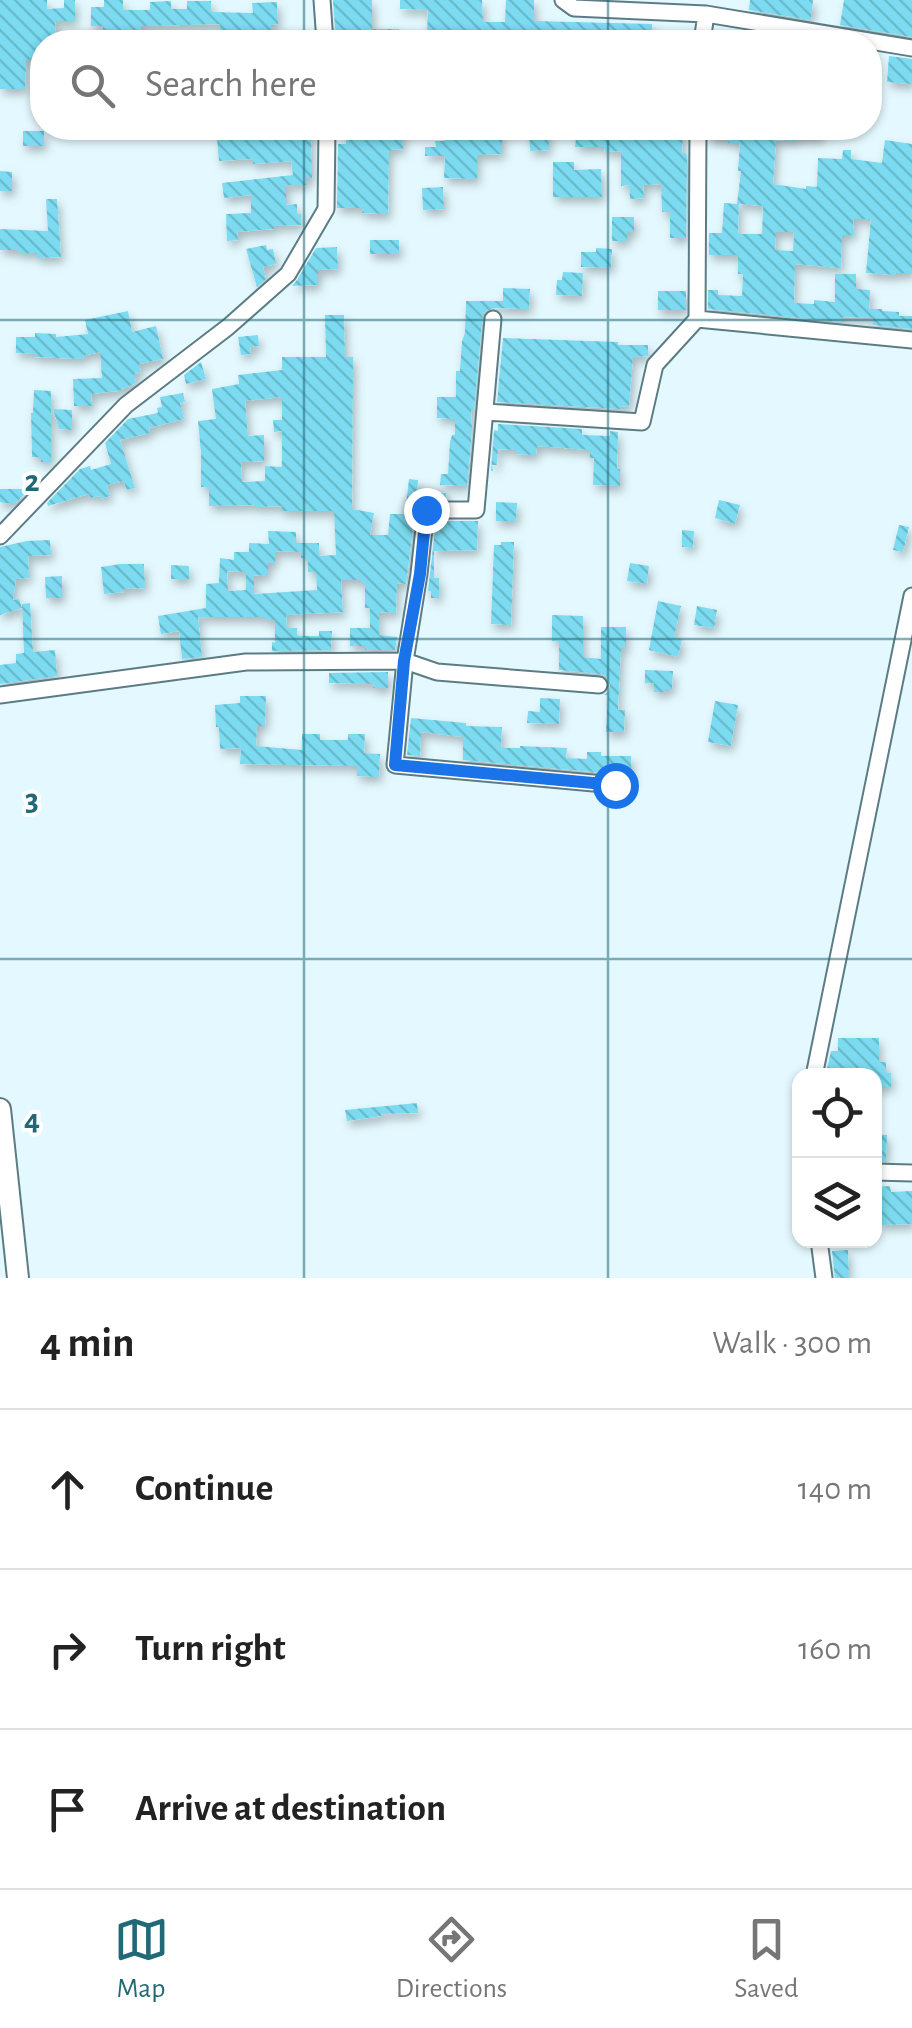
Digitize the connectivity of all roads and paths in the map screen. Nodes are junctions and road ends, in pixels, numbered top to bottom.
1 (322, 0) edge
2 (563, 0) edge
3 (743, 0) edge
4 (706, 14) junction
5 (736, 17) junction
6 (324, 30) edge
7 (704, 30) edge
8 (810, 30) edge
9 (882, 43) edge
10 (912, 48) edge
11 (327, 140) edge
12 (698, 140) edge
13 (698, 319) junction
14 (493, 320) dead end
15 (912, 340) edge
16 (485, 412) junction
17 (0, 536) edge
18 (912, 596) edge
19 (404, 661) junction
20 (599, 685) dead end
21 (0, 695) edge
22 (615, 785) dead end
23 (816, 1068) edge
24 (0, 1108) edge
25 (882, 1172) edge
26 (912, 1172) edge
27 (820, 1248) edge
28 (18, 1278) edge
29 (824, 1278) edge

1 - 6 street
2 - 4 street
3 - 5 street
4 - 5 street
4 - 7 street
5 - 8 street
9 - 10 street
11 - 17 street
12 - 13 street
13 - 15 street
13 - 16 street
14 - 16 street
16 - 19 street
18 - 23 street
19 - 20 street
19 - 21 street
19 - 22 street
24 - 28 main road
25 - 26 street
27 - 29 street

